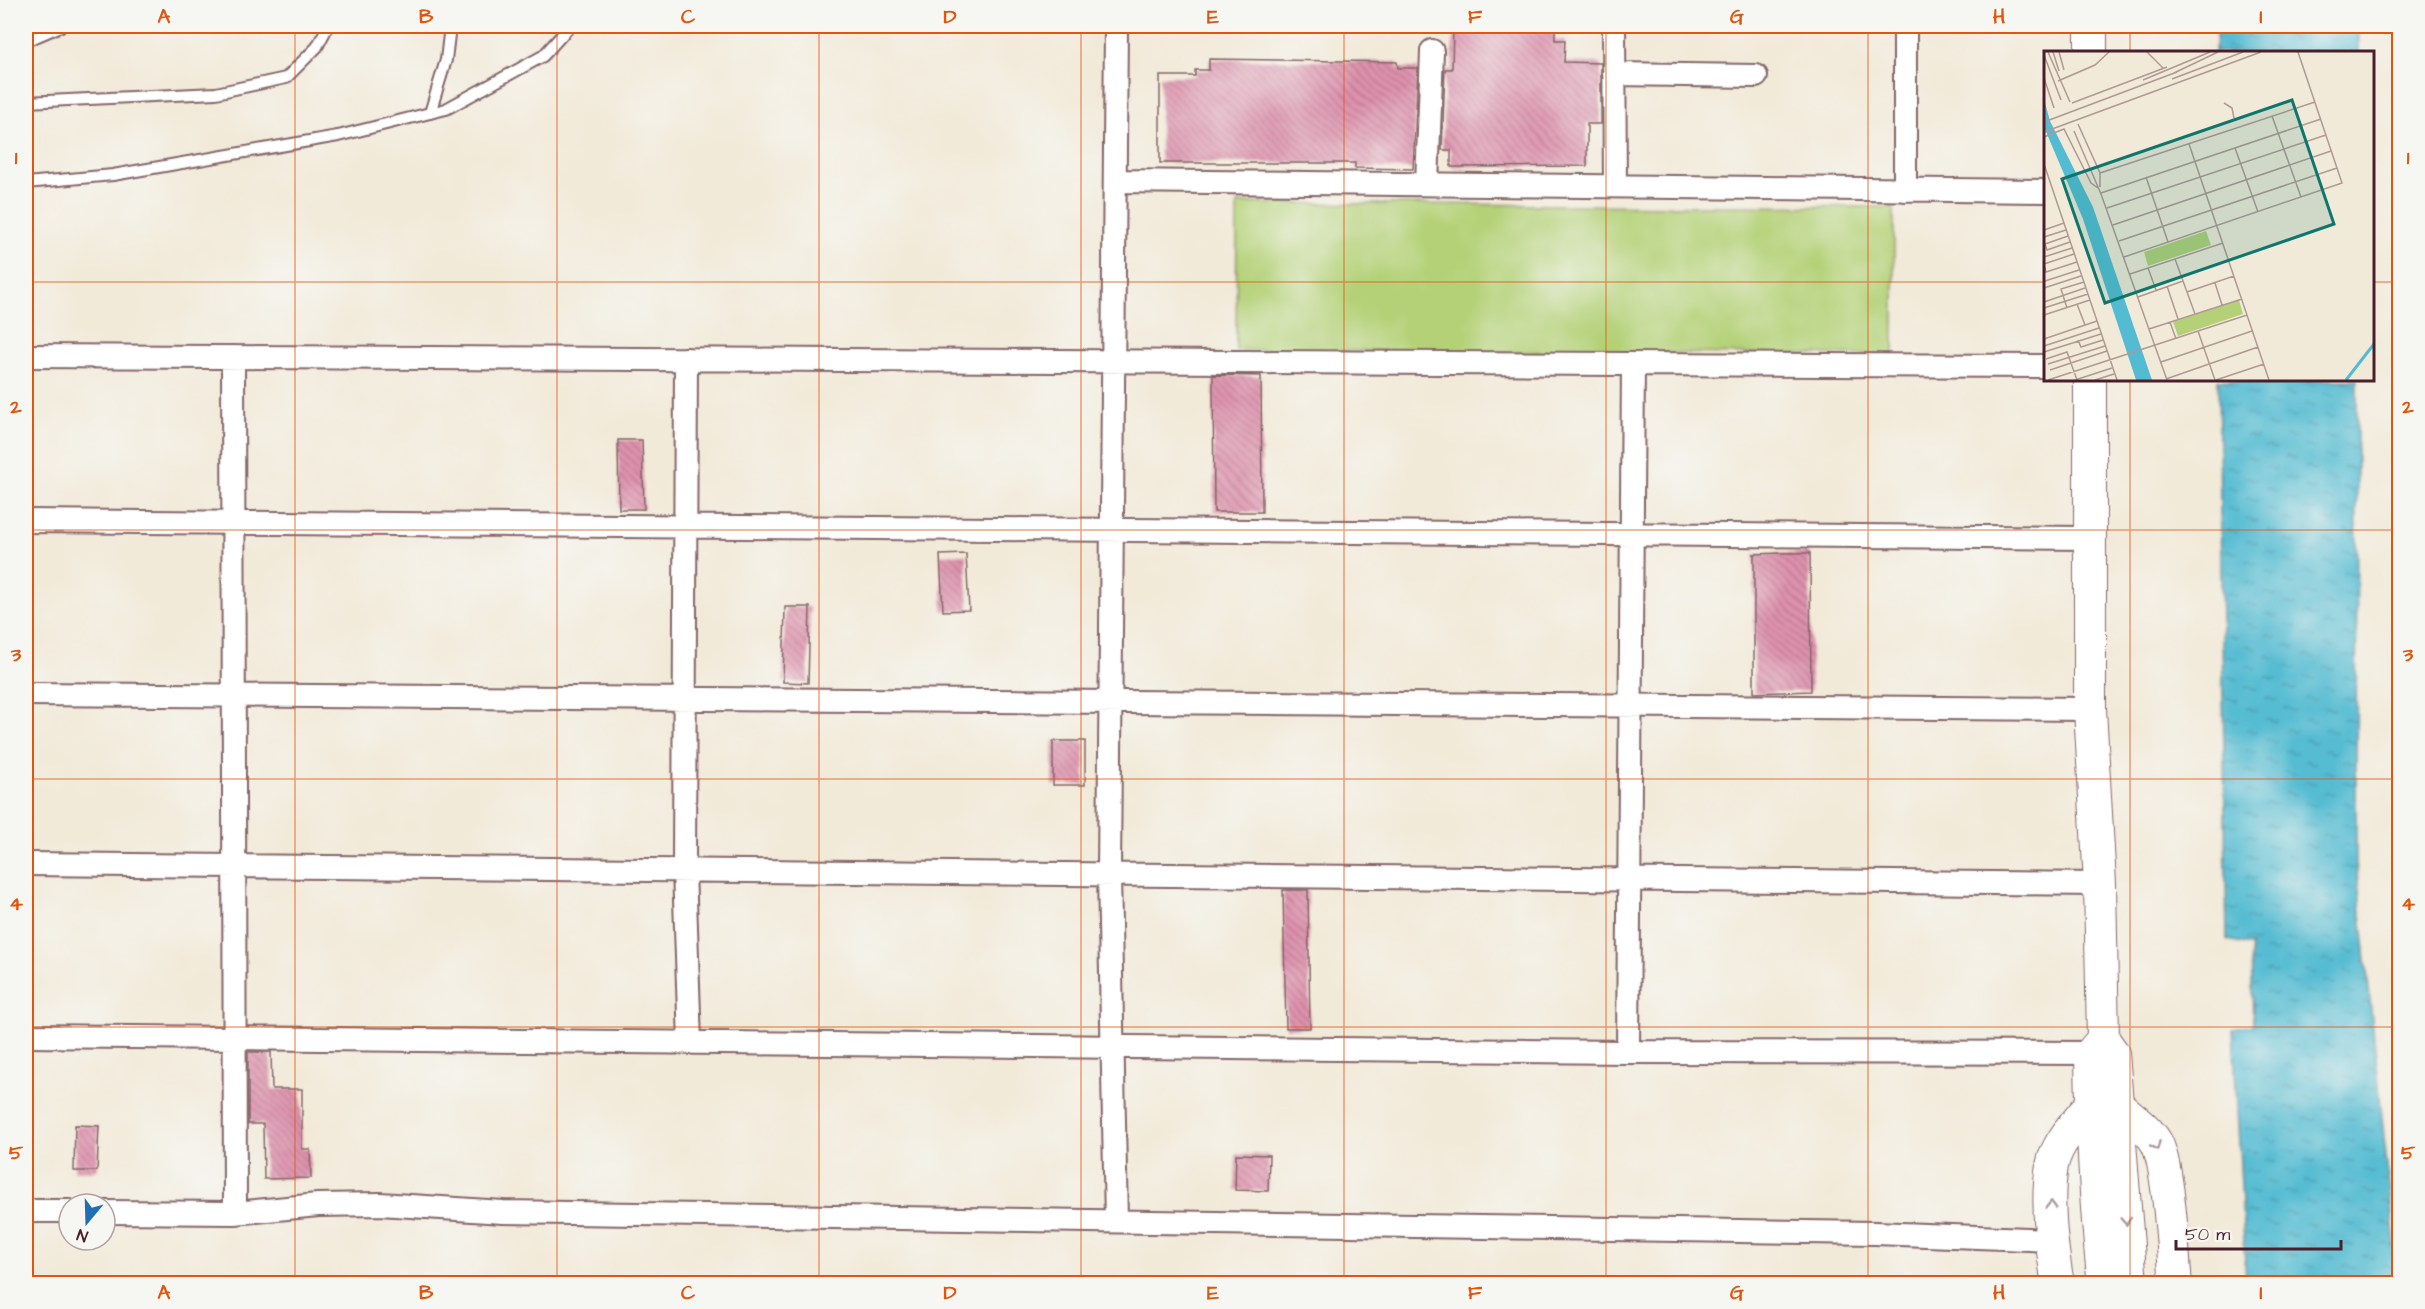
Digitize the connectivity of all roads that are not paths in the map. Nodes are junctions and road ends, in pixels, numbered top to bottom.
1 (61, 26) edge
2 (328, 26) edge
3 (450, 26) edge
4 (570, 26) edge
5 (1116, 26) edge
6 (1614, 26) edge
7 (1905, 26) edge
8 (2091, 26) edge
9 (26, 41) edge
10 (1432, 51) dead end
11 (2091, 51) edge
12 (1614, 74) junction
13 (1756, 76) dead end
14 (26, 102) edge
15 (430, 113) junction
16 (1115, 181) junction
17 (26, 183) edge
18 (1427, 184) junction
19 (1615, 186) junction
20 (1905, 190) junction
21 (2044, 191) edge
22 (26, 356) edge
23 (232, 357) junction
24 (686, 359) junction
25 (1113, 362) junction
26 (1633, 364) junction
27 (2044, 366) edge
28 (2090, 381) edge
29 (26, 521) edge
30 (233, 523) junction
31 (685, 527) junction
32 (1112, 530) junction
33 (1632, 534) junction
34 (2090, 538) junction
35 (26, 694) edge
36 (233, 696) junction
37 (685, 699) junction
38 (1110, 702) junction
39 (1630, 706) junction
40 (2090, 710) junction
41 (26, 864) edge
42 (234, 866) junction
43 (684, 870) junction
44 (1109, 874) junction
45 (1629, 878) junction
46 (2100, 884) junction
47 (26, 1036) edge
48 (234, 1038) junction
49 (690, 1043) junction
50 (1110, 1047) junction
51 (2103, 1048) junction
52 (1628, 1052) junction
53 (2104, 1104) junction
54 (26, 1211) edge
55 (57, 1211) edge
56 (117, 1212) edge
57 (235, 1213) junction
58 (1116, 1221) junction
59 (2051, 1240) junction
60 (2058, 1284) edge
61 (2104, 1284) edge
62 (2131, 1284) edge
63 (2176, 1284) edge

1 - 9 lane
2 - 14 lane
3 - 15 lane
4 - 15 lane
5 - 16 street
6 - 12 street
7 - 20 street
8 - 11 street
10 - 18 street
12 - 13 street
12 - 19 street
15 - 17 lane
16 - 18 street
16 - 25 street
18 - 19 street
19 - 20 street
20 - 21 street
22 - 23 street
23 - 24 street
23 - 30 street
24 - 25 street
24 - 31 street
25 - 26 street
25 - 32 street
26 - 27 street
26 - 33 street
28 - 34 street
29 - 30 street
30 - 31 street
30 - 36 street
31 - 32 street
31 - 37 street
32 - 33 street
32 - 38 street
33 - 34 street
33 - 39 street
34 - 40 street
35 - 36 street
36 - 37 street
36 - 42 street
37 - 38 street
37 - 43 street
38 - 39 street
38 - 44 street
39 - 40 street
39 - 45 street
40 - 46 street
41 - 42 street
42 - 43 street
42 - 48 street
43 - 44 street
43 - 49 street
44 - 45 street
44 - 50 street
45 - 46 street
45 - 52 street
46 - 51 street
47 - 48 street
48 - 49 street
48 - 57 street
49 - 50 street
50 - 52 street
50 - 58 street
51 - 52 street
51 - 53 street
59 -> 53 street
53 - 61 street
53 -> 62 street
53 -> 63 street
54 - 55 street
56 - 57 street
57 - 58 street
58 - 59 street
59 - 60 street

